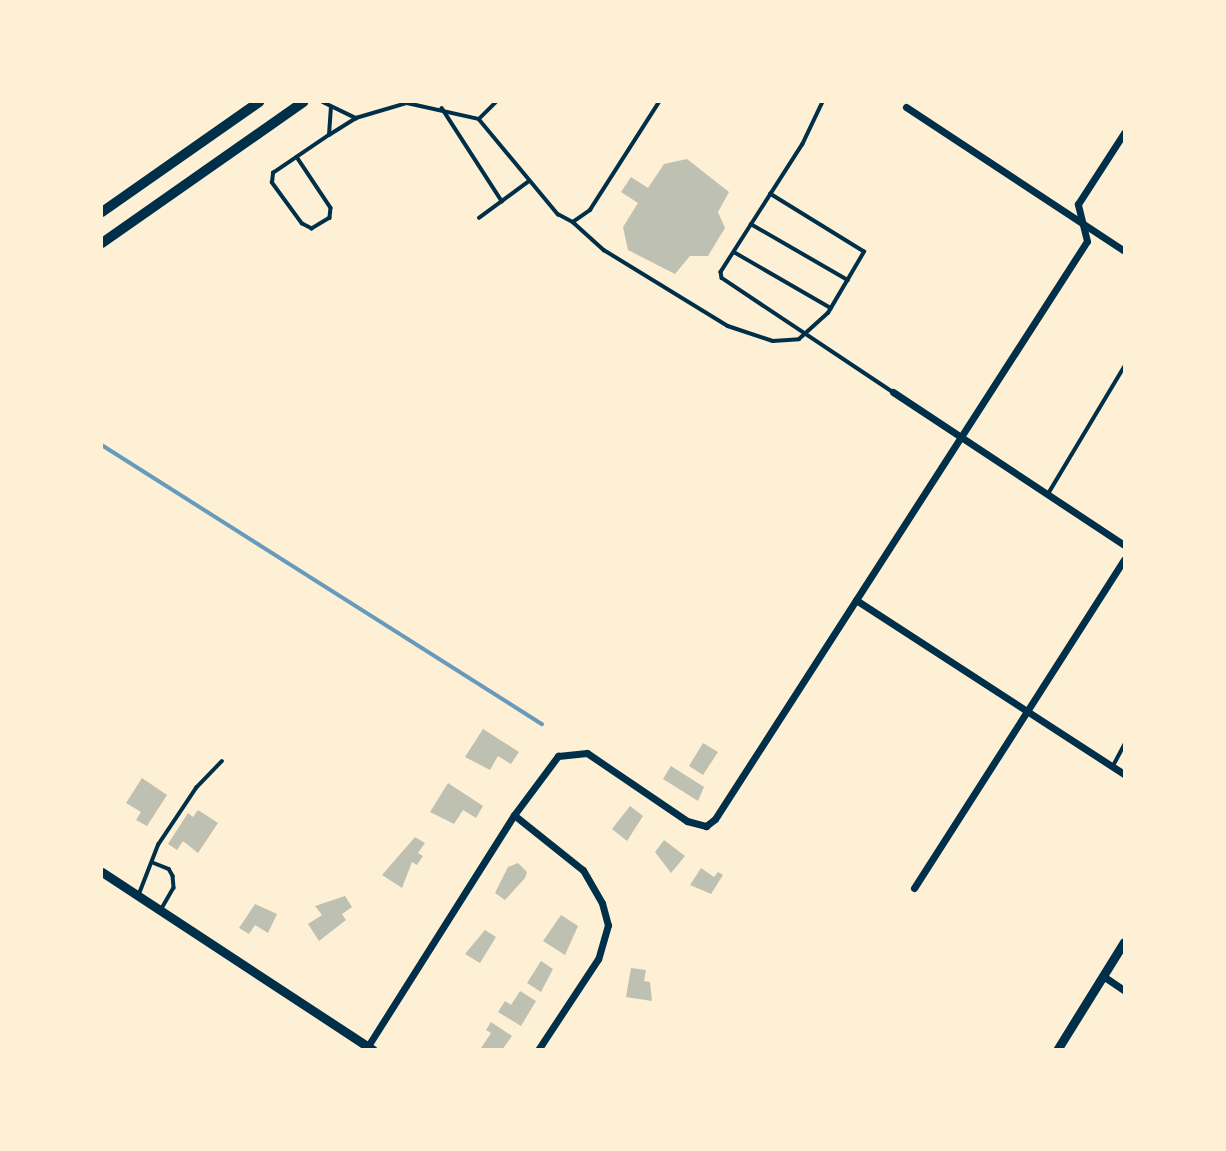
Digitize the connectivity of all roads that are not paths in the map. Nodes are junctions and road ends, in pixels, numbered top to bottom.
1 (259, 102) edge
2 (303, 102) edge
3 (323, 102) edge
4 (496, 102) edge
5 (659, 102) edge
6 (823, 102) edge
7 (906, 107) dead end
8 (331, 108) junction
9 (442, 108) junction
10 (356, 118) junction
11 (479, 119) junction
12 (1125, 133) edge
13 (328, 135) junction
14 (297, 157) junction
15 (529, 181) junction
16 (770, 194) junction
17 (502, 201) junction
18 (102, 212) edge
19 (479, 218) dead end
20 (573, 222) junction
21 (1082, 223) junction
22 (751, 224) junction
23 (102, 243) edge
24 (1125, 251) edge
25 (734, 252) junction
26 (848, 280) junction
27 (831, 308) junction
28 (806, 335) junction
29 (1125, 367) edge
30 (892, 392) joint
31 (962, 437) junction
32 (1048, 494) junction
33 (1125, 545) edge
34 (1125, 559) edge
35 (856, 600) junction
36 (1026, 710) junction
37 (1125, 745) edge
38 (222, 761) dead end
39 (1113, 766) junction
40 (1125, 774) edge
41 (514, 815) junction
42 (153, 863) junction
43 (102, 873) edge
44 (914, 888) dead end
45 (138, 896) junction
46 (161, 911) junction
47 (1125, 942) edge
48 (1103, 976) junction
49 (1125, 990) edge
50 (369, 1048) edge
51 (538, 1049) edge
52 (1057, 1049) edge

1 - 18 main road
2 - 23 main road
3 - 8 lane
4 - 11 lane
5 - 20 lane
6 - 16 lane
7 - 21 street
8 - 10 lane
8 - 13 lane
9 - 10 lane
9 - 11 lane
9 - 17 lane
10 - 13 lane
11 - 15 lane
12 - 21 street
13 - 14 lane
14 - 14 lane
15 - 17 lane
15 - 20 lane
16 - 22 lane
16 - 26 lane
17 - 19 lane
20 - 28 lane
21 - 24 street
21 - 31 street
22 - 25 lane
22 - 26 lane
25 - 27 lane
25 - 28 lane
26 - 27 lane
27 - 28 lane
28 - 30 lane
29 - 32 lane
30 - 31 street
31 - 32 street
31 - 35 street
32 - 33 street
34 - 36 street
35 - 36 street
35 - 41 street
36 - 39 street
36 - 44 street
37 - 39 lane
38 - 42 lane
39 - 40 street
41 - 50 street
41 - 51 street
42 - 45 lane
42 - 46 lane
43 - 45 street
45 - 46 street
46 - 50 street
47 - 48 street
48 - 49 street
48 - 52 street

